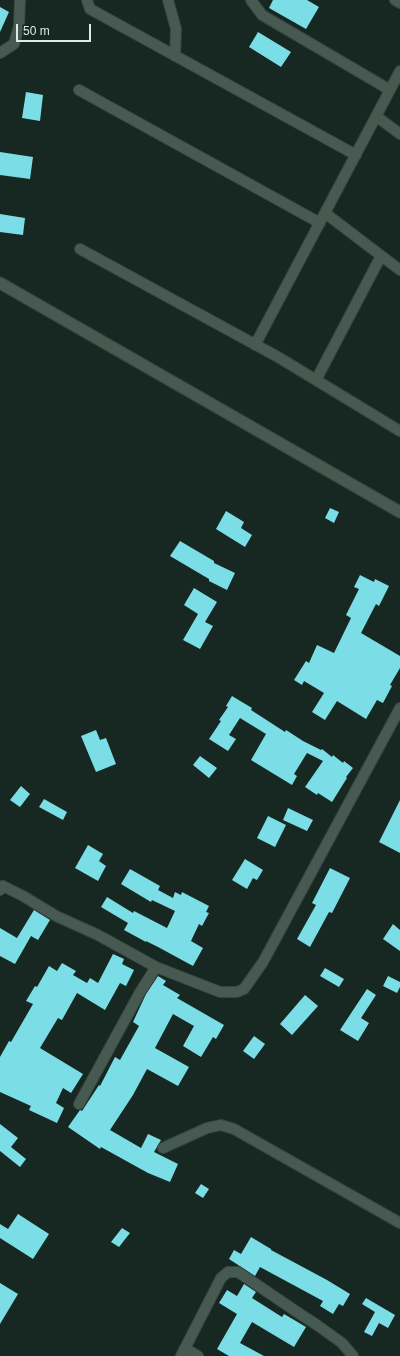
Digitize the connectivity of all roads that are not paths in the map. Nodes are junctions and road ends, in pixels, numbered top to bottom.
1 (20, 0) edge
2 (87, 0) edge
3 (168, 0) edge
4 (251, 0) edge
5 (396, 0) edge
6 (400, 3) edge
7 (0, 53) edge
8 (175, 56) junction
9 (400, 71) edge
10 (78, 90) dead end
11 (390, 90) junction
12 (376, 116) junction
13 (400, 134) edge
14 (356, 155) junction
15 (325, 213) junction
16 (320, 223) junction
17 (80, 250) dead end
18 (381, 256) junction
19 (400, 270) edge
20 (0, 283) edge
21 (256, 345) junction
22 (316, 380) junction
23 (400, 431) edge
24 (400, 512) edge
25 (400, 708) edge
26 (0, 890) edge
27 (156, 967) junction
28 (79, 1104) dead end
29 (163, 1148) dead end
30 (400, 1223) edge
31 (183, 1352) edge
32 (198, 1356) edge
33 (353, 1356) edge

1 - 7 street
2 - 8 street
3 - 8 street
4 - 11 street
5 - 6 street
8 - 14 street
9 - 11 street
10 - 16 street
11 - 12 street
12 - 13 street
12 - 14 street
14 - 15 street
15 - 16 street
15 - 18 street
16 - 21 street
17 - 21 street
18 - 19 street
18 - 22 street
20 - 24 street
21 - 22 street
22 - 23 street
25 - 27 street
26 - 27 street
27 - 28 street
29 - 30 street
31 - 32 street
31 - 33 street

